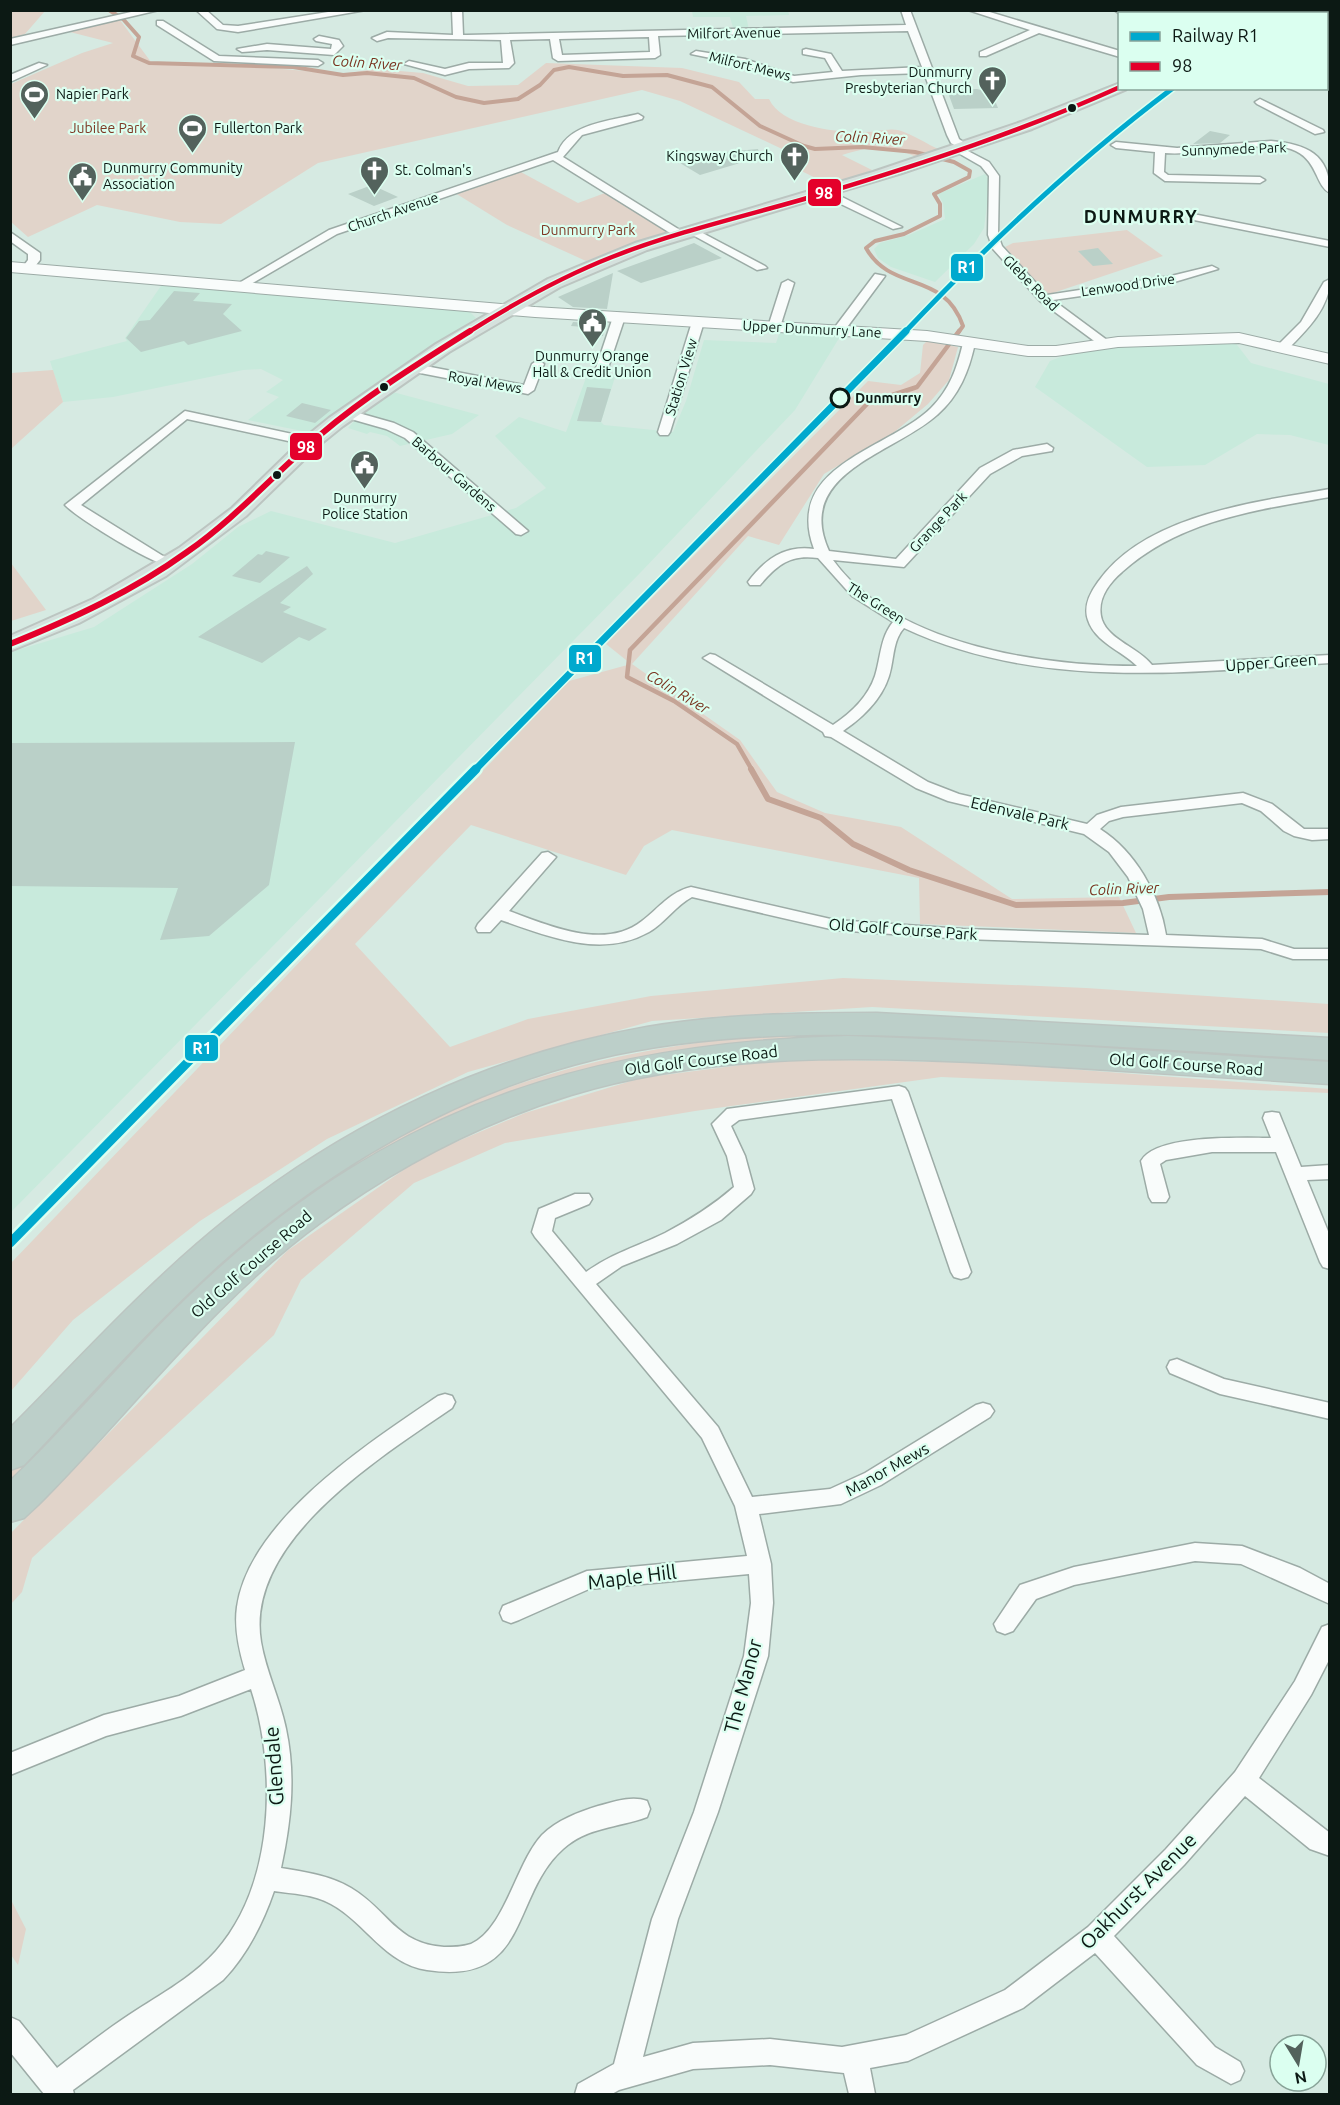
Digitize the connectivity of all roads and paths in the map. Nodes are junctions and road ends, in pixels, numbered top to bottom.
1 (155, 10) edge
2 (200, 10) edge
3 (362, 10) edge
4 (457, 10) edge
5 (905, 10) edge
6 (972, 10) edge
7 (143, 11) edge
8 (160, 23) dead end
9 (913, 28) junction
10 (1038, 30) junction
11 (653, 34) junction
12 (554, 36) junction
13 (505, 37) junction
14 (377, 38) dead end
15 (458, 38) junction
16 (320, 39) dead end
17 (10, 42) edge
18 (240, 51) junction
19 (806, 52) dead end
20 (696, 54) dead end
21 (983, 54) dead end
22 (1118, 54) edge
23 (318, 63) dead end
24 (409, 64) dead end
25 (42, 65) dead end
26 (929, 70) junction
27 (839, 75) junction
28 (10, 79) edge
29 (1118, 87) edge
30 (1260, 102) dead end
31 (638, 117) dead end
32 (1324, 130) edge
33 (1285, 144) junction
34 (1116, 145) dead end
35 (1160, 150) junction
36 (949, 153) junction
37 (555, 157) junction
38 (1315, 159) junction
39 (1329, 160) edge
40 (1260, 180) dead end
41 (1329, 190) edge
42 (826, 193) junction
43 (1193, 217) dead end
44 (897, 227) dead end
45 (686, 232) junction
46 (10, 235) edge
47 (1329, 244) edge
48 (10, 267) edge
49 (28, 268) junction
50 (761, 268) dead end
51 (1212, 269) dead end
52 (879, 276) dead end
53 (1329, 282) edge
54 (788, 284) dead end
55 (240, 286) junction
56 (1044, 299) junction
57 (506, 310) junction
58 (619, 317) junction
59 (698, 322) junction
60 (774, 327) junction
61 (838, 331) junction
62 (966, 342) junction
63 (1105, 343) junction
64 (1284, 346) junction
65 (1329, 360) edge
66 (538, 364) dead end
67 (415, 368) junction
68 (602, 368) dead end
69 (348, 414) junction
70 (664, 432) dead end
71 (310, 442) junction
72 (1047, 448) dead end
73 (1329, 494) edge
74 (521, 531) dead end
75 (822, 552) junction
76 (172, 564) junction
77 (754, 582) dead end
78 (903, 621) junction
79 (10, 644) edge
80 (710, 658) dead end
81 (1329, 659) edge
82 (1212, 666) joint
83 (1148, 670) junction
84 (830, 732) junction
85 (1090, 830) junction
86 (1329, 834) edge
87 (548, 857) dead end
88 (498, 913) junction
89 (484, 928) dead end
90 (1158, 940) junction
91 (1329, 954) edge
92 (1329, 1049) edge
93 (1329, 1073) edge
94 (1272, 1118) dead end
95 (1282, 1145) junction
96 (1329, 1172) edge
97 (1297, 1180) junction
98 (1159, 1197) dead end
99 (582, 1198) dead end
100 (1329, 1262) edge
101 (961, 1272) dead end
102 (584, 1283) junction
103 (1177, 1367) dead end
104 (445, 1402) dead end
105 (1329, 1411) edge
106 (983, 1412) dead end
107 (10, 1454) edge
108 (10, 1506) edge
109 (746, 1506) junction
110 (760, 1564) junction
111 (1329, 1595) edge
112 (510, 1613) dead end
113 (1005, 1624) dead end
114 (1329, 1634) edge
115 (259, 1676) junction
116 (10, 1764) edge
117 (1244, 1780) junction
118 (639, 1809) dead end
119 (1329, 1845) edge
120 (268, 1878) junction
121 (1097, 1936) junction
122 (10, 2030) edge
123 (854, 2057) junction
124 (1231, 2071) dead end
125 (625, 2074) junction
126 (57, 2091) edge
127 (588, 2094) edge
128 (862, 2094) edge

1 - 7 street
2 - 3 street
4 - 15 street
5 - 9 street
6 - 10 street
7 - 17 street
8 - 18 street
9 - 11 street, Milfort Avenue
9 - 26 street
10 - 21 street
10 - 22 street
11 - 12 street, Milfort Avenue
11 - 12 street
12 - 13 street, Milfort Avenue
13 - 15 street, Milfort Avenue
13 - 24 street
14 - 15 street, Milfort Avenue
16 - 18 street
18 - 23 street
19 - 27 street, Milfort Mews
20 - 27 street, Milfort Mews
25 - 28 street
26 - 27 street, Milfort Mews
26 - 36 street
29 - 36 main road
30 - 32 street
31 - 37 street, Church Avenue
32 - 33 street
33 - 35 street, Sunnymede Park
33 - 38 street, Sunnymede Park
34 - 35 street, Sunnymede Park
35 - 40 street
36 - 42 main road
36 - 56 street, Glebe Road
37 - 45 street
37 - 55 street, Church Avenue
38 - 39 street
38 - 41 street
42 - 44 street
42 - 45 main road
43 - 47 street
45 - 50 street
45 - 57 main road
46 - 49 street
48 - 49 street, Upper Dunmurry Lane
49 - 55 street, Upper Dunmurry Lane
51 - 56 street, Lenwood Drive
52 - 61 street
53 - 64 street
54 - 60 street
55 - 57 street, Upper Dunmurry Lane
56 - 63 street, Glebe Road
57 - 58 street, Upper Dunmurry Lane
57 - 67 main road
58 - 59 street, Upper Dunmurry Lane
58 - 68 street
59 - 60 street, Upper Dunmurry Lane
59 - 70 street, Station View
60 - 61 street, Upper Dunmurry Lane
61 - 62 street, Upper Dunmurry Lane
62 - 63 street, Upper Dunmurry Lane
62 - 75 street, The Green
63 - 64 street, Upper Dunmurry Lane
64 - 65 street, Upper Dunmurry Lane
66 - 67 street, Royal Mews
67 - 69 main road
69 - 71 main road
69 - 74 street, Barbour Gardens
71 - 76 main road
71 - 76 street
72 - 75 street, Grange Park
73 - 83 street
75 - 77 street
75 - 78 street, The Green
76 - 79 main road
78 - 83 street, The Green
78 - 84 street
80 - 84 street, Edenvale Park
81 - 82 street, Upper Green
82 - 83 street, The Green
84 - 85 street, Edenvale Park
85 - 86 street
85 - 90 street, Edenvale Park
87 - 88 street
88 - 89 street
88 - 90 street, Old Golf Course Park
90 - 91 street, Old Golf Course Park
92 - 107 highway, Old Golf Course Road
93 - 108 highway, Old Golf Course Road
94 - 95 street
95 - 97 street
95 - 98 street
96 - 97 street
97 - 100 street
99 - 102 street, The Manor
101 - 102 street
102 - 109 street, The Manor
103 - 105 street
104 - 115 street, Glendale
106 - 109 street, Manor Mews
109 - 110 street, The Manor
110 - 112 street, Maple Hill
110 - 125 street, The Manor
111 - 113 street
114 - 117 street, Oakhurst Avenue
115 - 116 street
115 - 120 street, Glendale
117 - 119 street
117 - 121 street, Oakhurst Avenue
118 - 120 street
120 - 126 street, Glendale
121 - 123 street, Oakhurst Avenue
121 - 124 street
122 - 126 street
123 - 125 street, Oakhurst Avenue
123 - 128 street
125 - 127 street, Oakhurst Avenue

